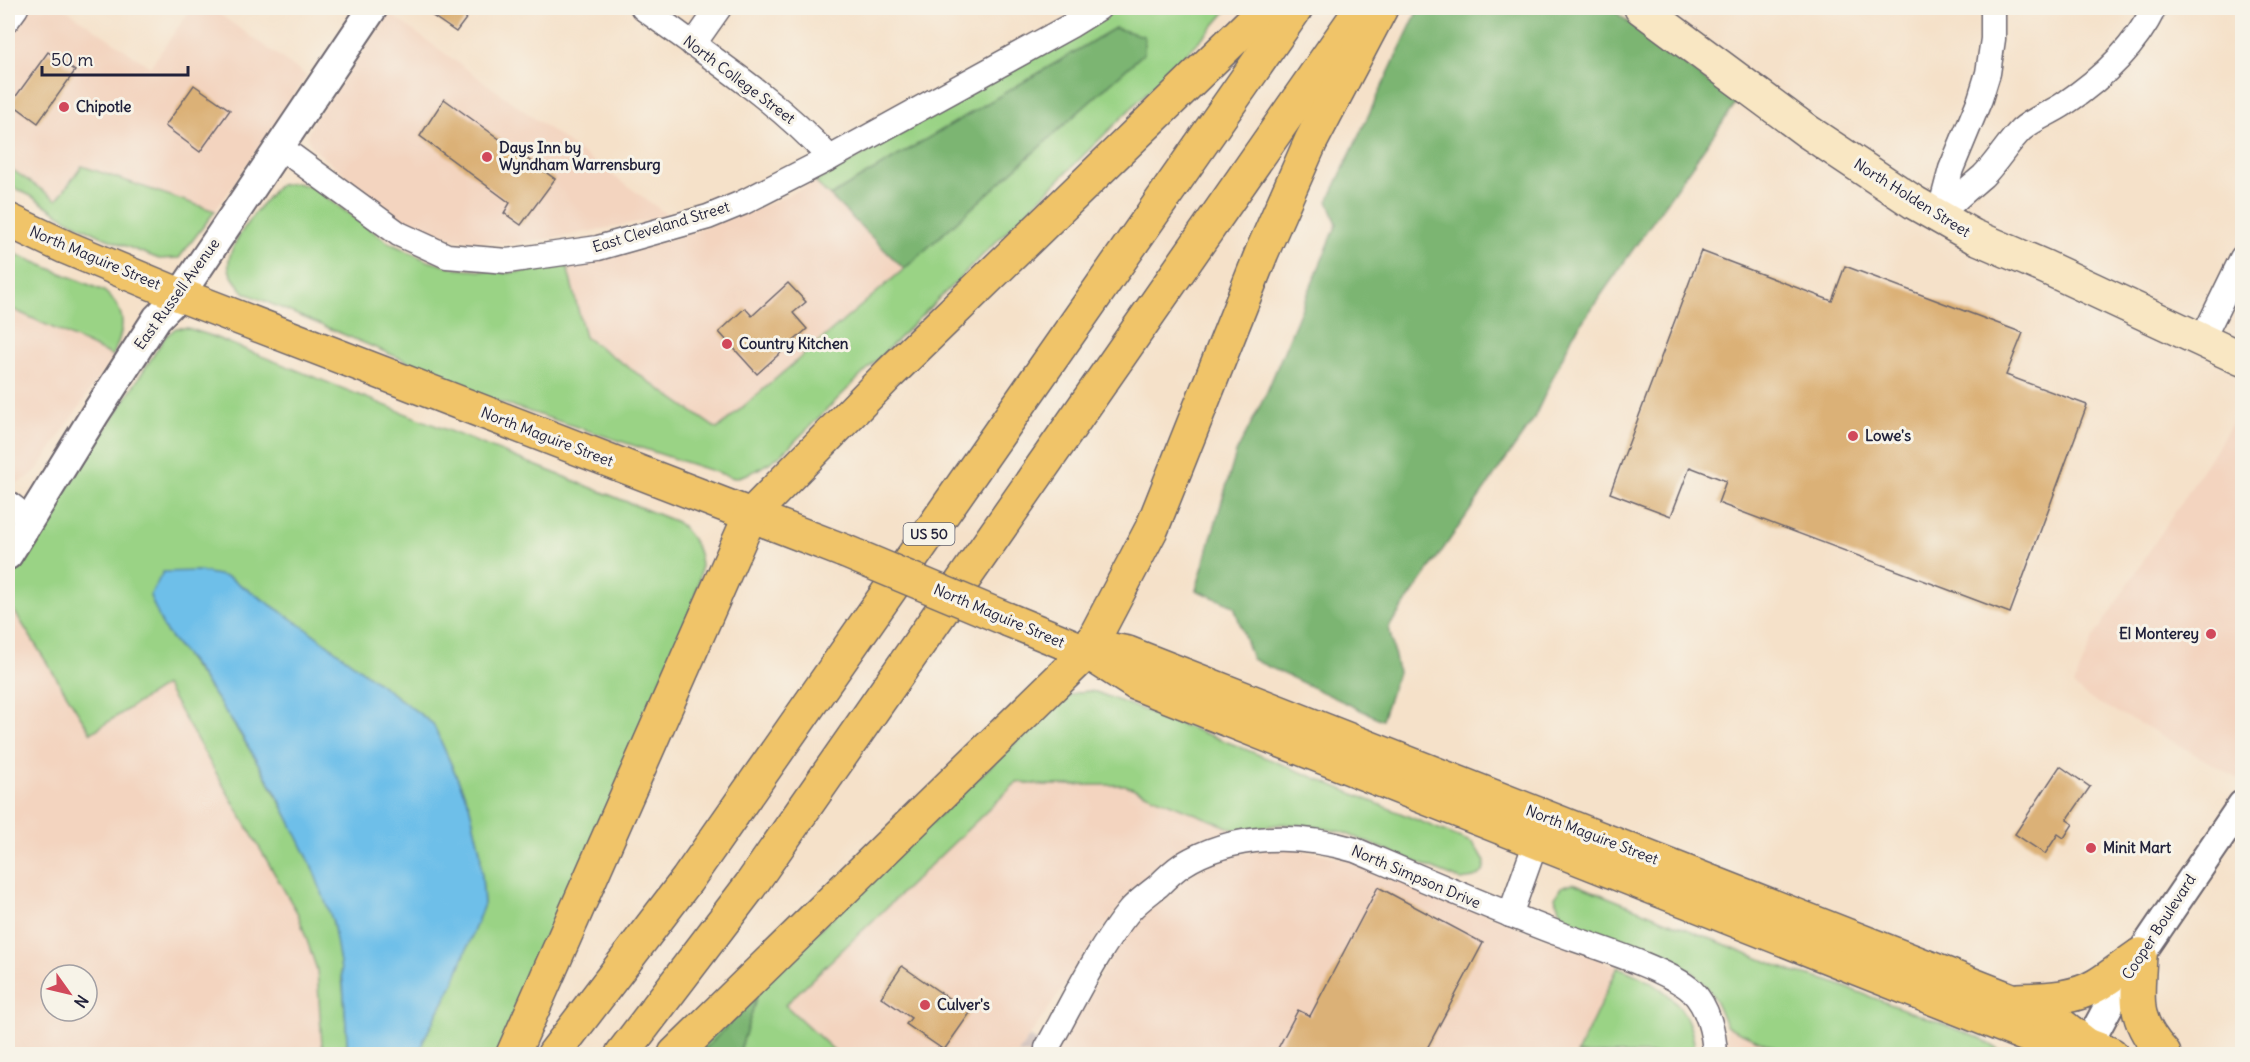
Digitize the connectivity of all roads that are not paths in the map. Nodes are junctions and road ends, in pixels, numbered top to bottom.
1 (16, 8) edge
2 (373, 8) edge
3 (643, 8) edge
4 (719, 8) edge
5 (1099, 8) edge
6 (1266, 8) edge
7 (1296, 8) edge
8 (1362, 8) edge
9 (1381, 8) edge
10 (1641, 8) edge
11 (1993, 8) edge
12 (2154, 8) edge
13 (8, 19) edge
14 (693, 45) junction
15 (280, 147) junction
16 (830, 158) junction
17 (1939, 216) junction
18 (8, 220) edge
19 (2242, 258) edge
20 (180, 295) junction
21 (2202, 340) junction
22 (2242, 359) edge
23 (19, 511) edge
24 (750, 516) junction
25 (8, 555) edge
26 (1087, 652) junction
27 (2242, 805) edge
28 (1536, 842) junction
29 (1510, 915) junction
30 (2140, 955) junction
31 (2013, 1001) junction
32 (1944, 1003) junction
33 (1047, 1048) dead end
34 (2094, 1051) edge
35 (513, 1054) edge
36 (554, 1054) edge
37 (622, 1054) edge
38 (675, 1054) edge
39 (1715, 1054) edge
40 (2019, 1054) edge
41 (2164, 1054) edge

1 - 13 street
2 - 15 street, East Russell Avenue
3 - 14 street, North College Street
4 - 14 street
5 - 16 street, East Cleveland Street
6 - 24 main road
7 - 36 main road, US 50
8 - 37 main road
9 - 26 main road
10 - 17 main road, North Holden Street
11 - 17 street
12 - 17 street
14 - 16 street, North College Street
15 - 16 street, East Cleveland Street
15 - 20 street, East Russell Avenue
17 - 21 main road, North Holden Street
18 - 20 main road, North Maguire Street
19 - 21 street
20 - 23 street, East Russell Avenue
20 - 24 main road, North Maguire Street
21 - 22 main road, North Holden Street
23 - 25 street, East Russell Avenue
24 - 26 main road, North Maguire Street, bridge
24 - 35 main road
26 - 28 main road, North Maguire Street
26 - 31 main road, North Maguire Street
26 - 38 main road
27 - 30 street, Cooper Boulevard
28 - 29 street
28 - 32 main road, North Maguire Street
29 - 33 street, North Simpson Drive
29 - 39 street, North Simpson Drive
30 - 31 main road
30 - 34 street, Cooper Boulevard
30 - 41 main road
31 - 34 main road, North Maguire Street
32 - 34 main road, North Maguire Street
32 - 40 main road

